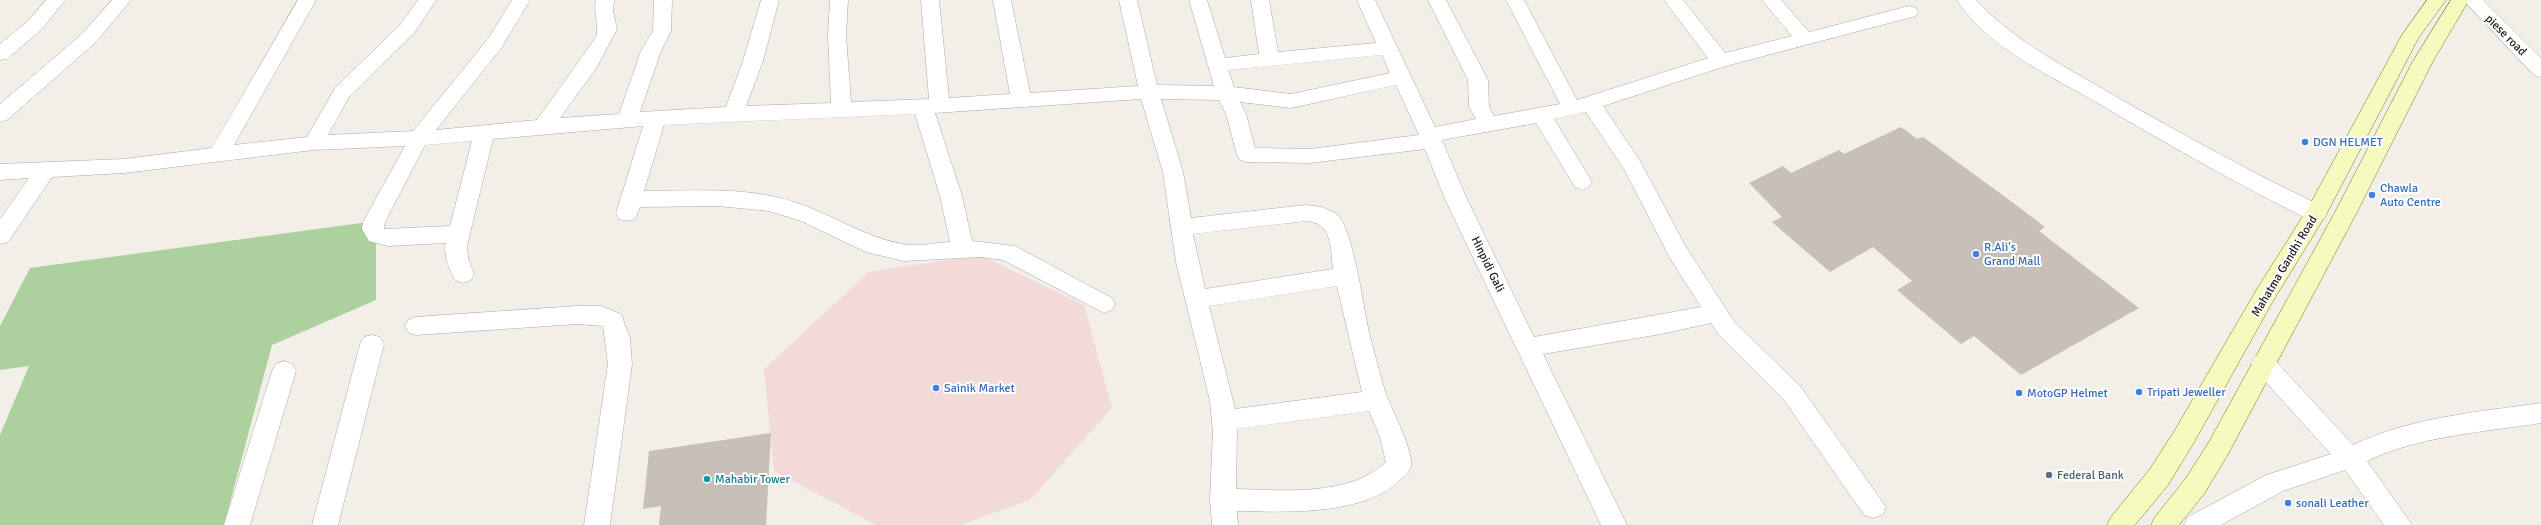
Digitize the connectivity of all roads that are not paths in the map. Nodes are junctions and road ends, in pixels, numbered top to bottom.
1 (56, 0) edge
2 (122, 0) edge
3 (307, 0) edge
4 (427, 0) edge
5 (521, 0) edge
6 (605, 0) edge
7 (663, 0) edge
8 (770, 0) edge
9 (839, 0) edge
10 (930, 0) edge
11 (1002, 0) edge
12 (1128, 0) edge
13 (1198, 0) edge
14 (1260, 0) edge
15 (1369, 0) edge
16 (1437, 0) edge
17 (1515, 0) edge
18 (1673, 0) edge
19 (1771, 0) edge
20 (1966, 0) edge
21 (2437, 0) edge
22 (2460, 0) edge
23 (2472, 0) edge
24 (1909, 12) dead end
25 (1804, 39) junction
26 (1389, 48) junction
27 (2541, 48) edge
28 (2520, 49) junction
29 (0, 54) edge
30 (1270, 61) junction
31 (1721, 61) junction
32 (1217, 65) junction
33 (2541, 70) edge
34 (1402, 77) junction
35 (1149, 92) junction
36 (1226, 93) junction
37 (1021, 100) junction
38 (932, 106) junction
39 (1581, 106) junction
40 (841, 109) junction
41 (733, 113) junction
42 (1541, 114) junction
43 (0, 115) edge
44 (656, 118) junction
45 (627, 120) junction
46 (1488, 124) junction
47 (543, 126) junction
48 (484, 133) junction
49 (419, 138) junction
50 (1431, 138) junction
51 (312, 143) junction
52 (218, 156) junction
53 (0, 172) edge
54 (45, 172) junction
55 (1582, 182) dead end
56 (2316, 212) junction
57 (1182, 228) junction
58 (458, 234) junction
59 (0, 236) edge
60 (963, 250) junction
61 (463, 274) dead end
62 (1345, 276) junction
63 (1196, 299) junction
64 (1104, 304) dead end
65 (1716, 313) junction
66 (416, 326) dead end
67 (372, 344) dead end
68 (1528, 347) junction
69 (2263, 363) junction
70 (284, 371) dead end
71 (1376, 400) junction
72 (2541, 413) edge
73 (1225, 420) junction
74 (2350, 458) junction
75 (1223, 500) junction
76 (1873, 507) dead end
77 (237, 525) edge
78 (325, 525) edge
79 (596, 525) edge
80 (1225, 525) edge
81 (1614, 525) edge
82 (2120, 525) edge
83 (2164, 525) edge
84 (2197, 525) edge
85 (2399, 525) edge

1 - 29 street
2 - 43 street
3 - 52 street
4 - 51 street
5 - 49 street
6 - 47 street
7 - 45 street
8 - 41 street
9 - 40 street
10 - 38 street
11 - 37 street
12 - 35 street
13 - 32 street
14 - 30 street
15 - 26 street, Hinpidi Gali
16 - 46 street
17 - 39 street
18 - 31 street
19 - 25 street
20 - 56 street
21 - 56 main road, Mahatma Gandhi Road
22 - 69 main road
23 - 28 street, piese road
24 - 25 street
25 - 31 street
26 - 30 street
26 - 34 street, Hinpidi Gali
27 - 28 street
28 - 33 street, piese road
30 - 32 street
31 - 39 street
32 - 36 street
34 - 36 street
34 - 50 street, Hinpidi Gali
35 - 36 street
35 - 37 street
35 - 57 street
36 - 50 street
37 - 38 street
38 - 40 street
38 - 60 street
39 - 42 street
39 - 65 street
40 - 41 street
41 - 44 street
42 - 46 street
42 - 55 street
44 - 45 street
44 - 60 street
45 - 47 street
46 - 50 street
47 - 48 street
48 - 49 street
48 - 58 street
49 - 51 street
49 - 58 street
50 - 68 street, Hinpidi Gali
51 - 52 street
52 - 54 street
53 - 54 street
54 - 59 street
56 - 82 main road, Mahatma Gandhi Road
57 - 62 street
57 - 63 street
58 - 61 street
60 - 64 street
62 - 63 street
62 - 71 street
63 - 73 street
65 - 68 street
65 - 76 street
66 - 79 street
67 - 78 street
68 - 81 street, Hinpidi Gali
69 - 74 street
69 - 83 main road
70 - 77 street
71 - 73 street
71 - 75 street
72 - 74 street
73 - 75 street
74 - 84 street
74 - 85 street
75 - 80 street

